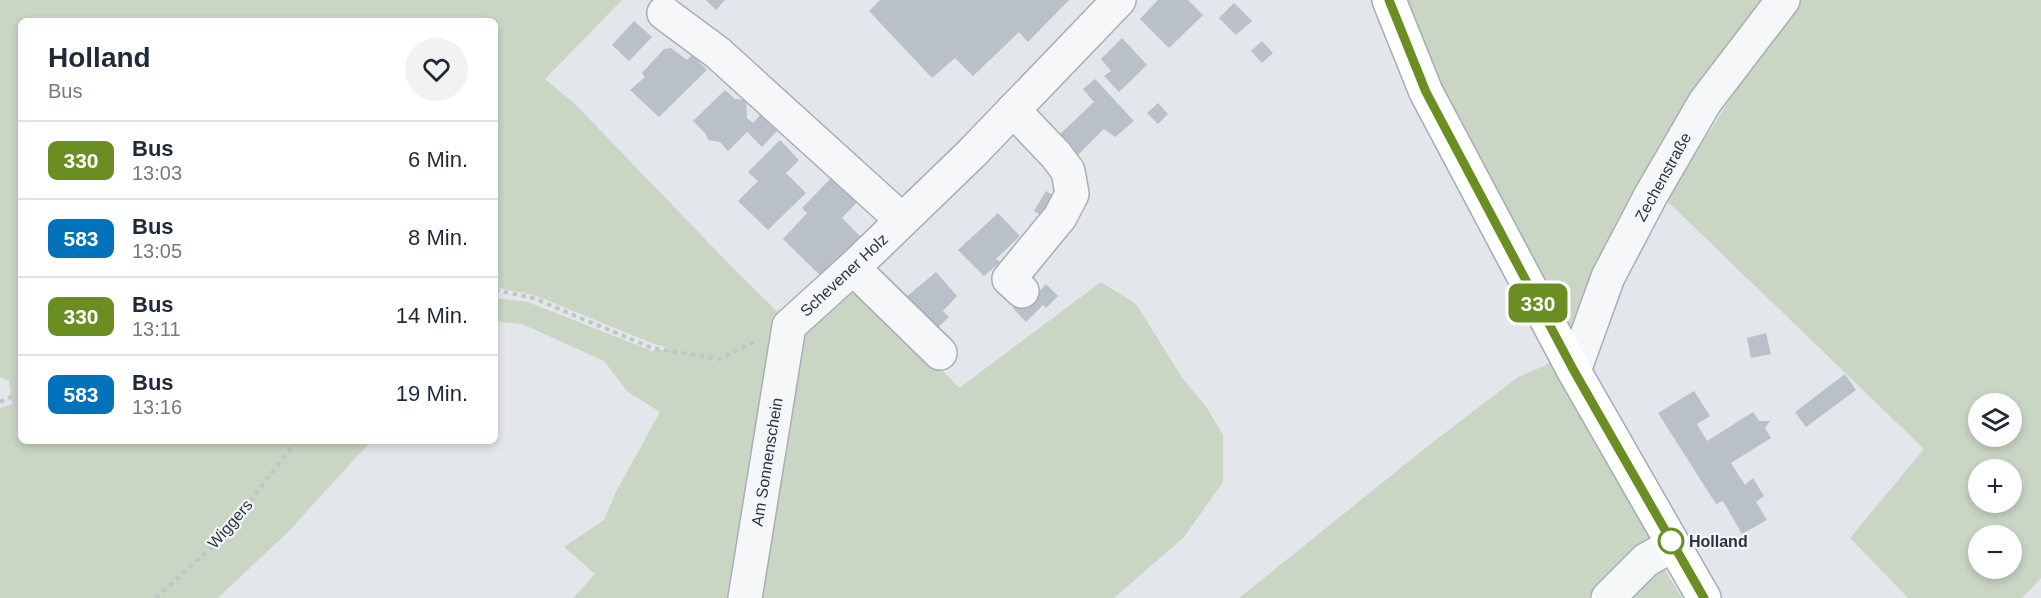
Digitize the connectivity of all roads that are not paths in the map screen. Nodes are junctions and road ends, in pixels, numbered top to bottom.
1 (1119, 0) edge
2 (1389, 0) edge
3 (1783, 0) edge
4 (664, 13) dead end
5 (1013, 110) junction
6 (902, 220) junction
7 (854, 268) junction
8 (1022, 291) dead end
9 (789, 326) joint
10 (940, 353) dead end
11 (1574, 371) junction
12 (1673, 545) junction
13 (745, 598) edge
14 (1608, 598) edge
15 (1704, 598) edge

1 - 5 street, Schevener Holz
2 - 11 main road
3 - 11 street, Zechenstraße
4 - 6 street
5 - 6 street, Schevener Holz
5 - 8 street
6 - 7 street, Schevener Holz
7 - 9 street, Schevener Holz
7 - 10 street
9 - 13 street, Am Sonnenschein
11 - 12 main road
12 - 14 street
12 - 15 main road

